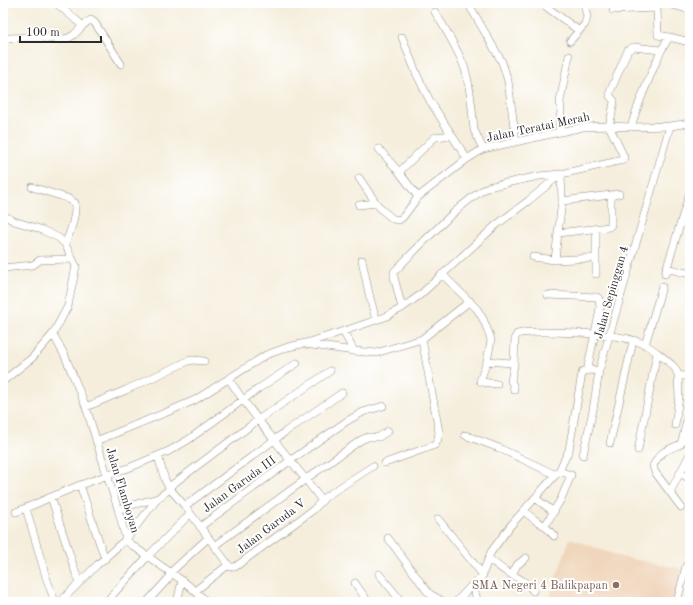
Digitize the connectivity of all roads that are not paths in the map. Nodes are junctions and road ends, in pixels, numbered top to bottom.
1 (56, 3) edge
2 (468, 3) edge
3 (541, 3) edge
4 (584, 3) edge
5 (666, 3) edge
6 (658, 6) edge
7 (613, 10) dead end
8 (690, 10) edge
9 (435, 12) dead end
10 (82, 25) junction
11 (578, 30) junction
12 (402, 37) dead end
13 (669, 37) junction
14 (3, 38) edge
15 (570, 41) dead end
16 (690, 42) edge
17 (661, 51) junction
18 (569, 56) dead end
19 (121, 64) dead end
20 (690, 123) edge
21 (609, 126) junction
22 (670, 126) junction
23 (631, 127) junction
24 (559, 132) junction
25 (452, 135) junction
26 (516, 142) junction
27 (379, 149) dead end
28 (483, 150) junction
29 (467, 159) junction
30 (399, 172) junction
31 (561, 174) junction
32 (359, 178) dead end
33 (32, 187) dead end
34 (690, 192) edge
35 (619, 194) dead end
36 (611, 195) junction
37 (418, 197) junction
38 (562, 201) junction
39 (376, 203) junction
40 (359, 205) dead end
41 (3, 215) edge
42 (596, 228) junction
43 (558, 233) junction
44 (65, 244) junction
45 (533, 257) dead end
46 (596, 258) junction
47 (72, 259) junction
48 (362, 260) dead end
49 (555, 260) junction
50 (3, 268) edge
51 (442, 274) junction
52 (596, 274) dead end
53 (690, 274) edge
54 (662, 287) dead end
55 (548, 295) dead end
56 (470, 301) junction
57 (402, 308) junction
58 (376, 320) junction
59 (343, 331) junction
60 (53, 334) junction
61 (595, 334) junction
62 (610, 336) junction
63 (422, 339) junction
64 (633, 341) junction
65 (301, 344) junction
66 (645, 345) junction
67 (354, 351) junction
68 (657, 353) junction
69 (204, 361) dead end
70 (487, 361) junction
71 (297, 363) dead end
72 (514, 365) junction
73 (587, 370) junction
74 (330, 371) dead end
75 (599, 372) junction
76 (679, 375) junction
77 (690, 377) edge
78 (229, 379) junction
79 (3, 381) edge
80 (497, 384) dead end
81 (514, 390) dead end
82 (342, 393) dead end
83 (243, 401) junction
84 (690, 405) edge
85 (383, 406) dead end
86 (86, 408) junction
87 (258, 420) junction
88 (688, 421) edge
89 (675, 425) dead end
90 (388, 430) dead end
91 (465, 435) dead end
92 (96, 441) junction
93 (275, 441) junction
94 (610, 443) dead end
95 (681, 444) junction
96 (638, 450) dead end
97 (690, 451) edge
98 (690, 454) edge
99 (583, 455) dead end
100 (158, 456) junction
101 (290, 460) junction
102 (385, 463) dead end
103 (373, 466) dead end
104 (558, 473) junction
105 (680, 473) junction
106 (107, 475) junction
107 (306, 479) junction
108 (690, 479) edge
109 (80, 485) junction
110 (170, 488) junction
111 (670, 492) junction
112 (51, 497) junction
113 (158, 498) junction
114 (535, 498) junction
115 (322, 501) junction
116 (185, 506) junction
117 (681, 507) dead end
118 (26, 508) junction
119 (118, 509) junction
120 (524, 511) junction
121 (16, 512) dead end
122 (554, 512) junction
123 (190, 514) junction
124 (438, 519) dead end
125 (546, 526) junction
126 (200, 527) junction
127 (554, 536) dead end
128 (208, 538) junction
129 (388, 538) dead end
130 (126, 539) junction
131 (214, 546) junction
132 (148, 556) junction
133 (526, 558) dead end
134 (105, 559) junction
135 (489, 559) junction
136 (690, 561) edge
137 (230, 566) junction
138 (171, 572) junction
139 (379, 574) dead end
140 (510, 574) junction
141 (483, 575) junction
142 (182, 580) junction
143 (79, 583) junction
144 (355, 583) dead end
145 (473, 588) junction
146 (194, 590) junction
147 (533, 591) dead end
148 (55, 602) edge
149 (60, 602) edge
150 (106, 602) edge
151 (147, 602) edge
152 (177, 602) edge
153 (206, 602) edge
154 (368, 602) edge
155 (402, 602) edge
156 (444, 602) edge
157 (456, 602) edge
158 (477, 602) edge
159 (677, 602) edge

1 - 10 street
2 - 26 street
3 - 11 street
4 - 11 street
5 - 8 street
6 - 7 street
6 - 13 street
9 - 28 street
10 - 14 street
10 - 19 street
11 - 15 street
12 - 25 street
13 - 16 street
13 - 17 street
17 - 21 street
17 - 23 street
18 - 24 street
20 - 22 street, Jalan Teratai Merah
21 - 23 street, Jalan Teratai Merah
21 - 24 street, Jalan Teratai Merah
21 - 31 street
22 - 23 street, Jalan Teratai Merah
22 - 62 street, Jalan Sepinggan 4
24 - 26 street, Jalan Teratai Merah
25 - 29 street
25 - 30 street
26 - 28 street, Jalan Teratai Merah
27 - 30 street
28 - 29 street, Jalan Teratai Merah
29 - 37 street, Jalan Teratai Merah
30 - 37 street
31 - 38 street
31 - 51 street
31 - 57 street
32 - 39 street
33 - 44 street
34 - 53 street
35 - 36 street
36 - 38 street
36 - 42 street
37 - 39 street, Jalan Teratai Merah
38 - 43 street
39 - 40 street
41 - 44 street
42 - 43 street
42 - 46 street
43 - 49 street
44 - 47 street
45 - 49 street
46 - 49 street
46 - 52 street
47 - 50 street
47 - 60 street
48 - 58 street
51 - 56 street
51 - 57 street
54 - 66 street
55 - 61 street
56 - 63 street
56 - 70 street
57 - 58 street
58 - 59 street
59 - 65 street
59 - 67 street
60 - 79 street
60 - 86 street, Jalan Flamboyan
61 - 62 street
61 - 72 street
61 - 73 street
62 - 64 street
62 - 75 street, Jalan Sepinggan 4
63 - 67 street
63 - 102 street
64 - 66 street
64 - 94 street
65 - 67 street
65 - 78 street
66 - 68 street
68 - 76 street
68 - 96 street
69 - 86 street
70 - 72 street
70 - 80 street
71 - 83 street
72 - 81 street
73 - 75 street
73 - 104 street
74 - 87 street
75 - 99 street, Jalan Sepinggan 4
76 - 77 street
76 - 89 street
78 - 83 street
78 - 92 street
82 - 93 street
83 - 87 street
83 - 100 street
84 - 88 street
85 - 101 street, Jalan Garuda III
86 - 92 street, Jalan Flamboyan
87 - 93 street
87 - 110 street
88 - 95 street
90 - 107 street
91 - 104 street
92 - 106 street, Jalan Flamboyan
93 - 101 street
93 - 116 street
95 - 97 street
95 - 111 street
98 - 105 street
100 - 106 street
100 - 110 street
101 - 107 street
101 - 126 street, Jalan Garuda III
103 - 115 street, Jalan Garuda V
104 - 114 street
104 - 122 street
105 - 108 street
105 - 111 street
106 - 109 street
106 - 119 street, Jalan Flamboyan
107 - 115 street
107 - 131 street
109 - 112 street
109 - 134 street
110 - 113 street
110 - 116 street
111 - 117 street
112 - 118 street
112 - 143 street
113 - 119 street
113 - 130 street
114 - 120 street
114 - 122 street
115 - 137 street, Jalan Garuda V
116 - 123 street
118 - 121 street
118 - 148 street
119 - 130 street, Jalan Flamboyan
120 - 125 street
120 - 135 street
122 - 125 street
123 - 126 street
123 - 132 street
124 - 141 street
125 - 127 street
126 - 128 street
128 - 131 street
128 - 138 street
129 - 156 street
130 - 132 street, Jalan Flamboyan
130 - 134 street
131 - 137 street
132 - 138 street, Jalan Flamboyan
132 - 150 street
133 - 140 street
134 - 143 street
135 - 140 street
135 - 141 street
136 - 159 street
137 - 146 street, Jalan Garuda V
138 - 142 street, Jalan Flamboyan
138 - 151 street
139 - 155 street
140 - 147 street
141 - 145 street
142 - 146 street, Jalan Flamboyan
142 - 152 street
143 - 149 street
144 - 154 street
145 - 157 street
145 - 158 street
146 - 153 street, Jalan Flamboyan

